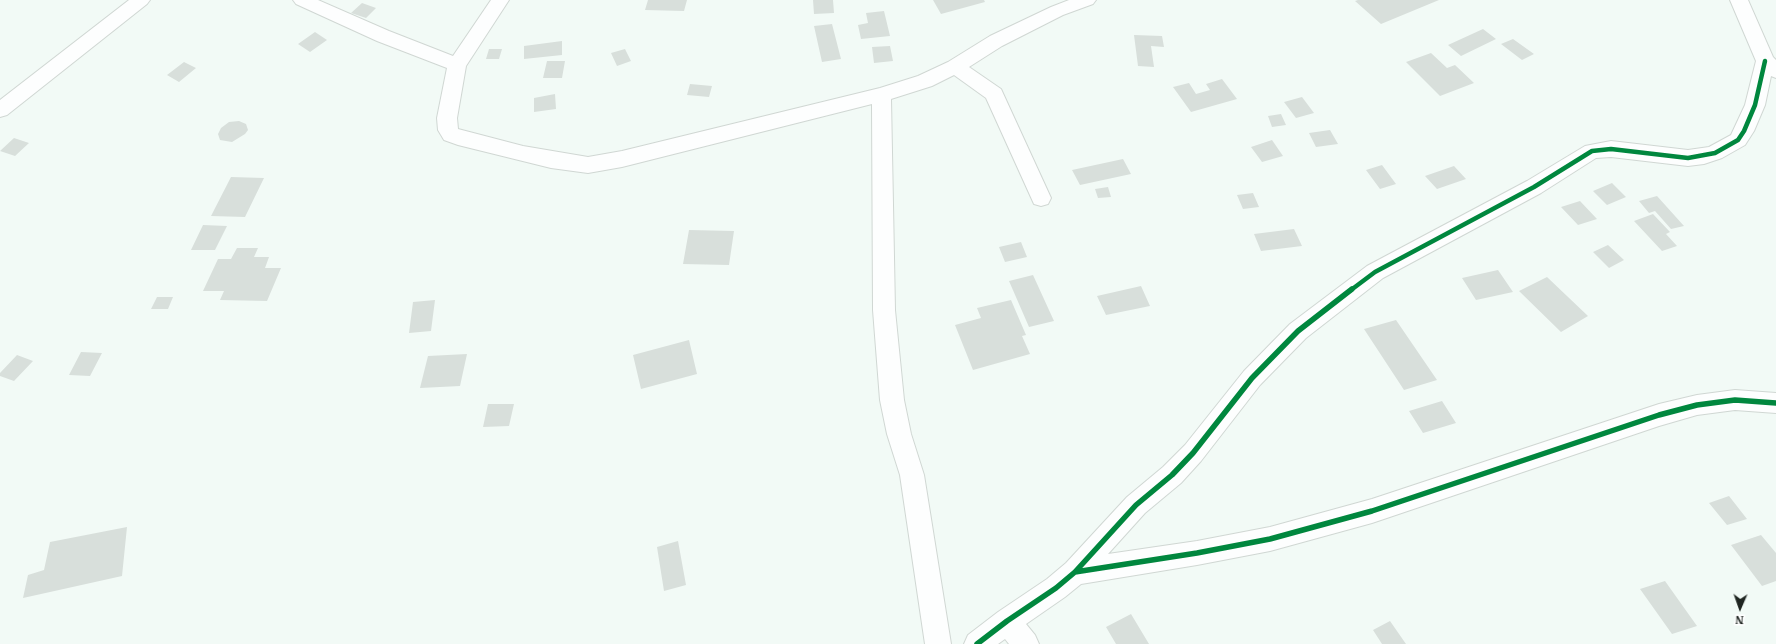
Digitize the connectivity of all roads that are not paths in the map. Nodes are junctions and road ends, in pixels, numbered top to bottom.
1 (141, 0) edge
2 (302, 0) edge
3 (500, 0) edge
4 (1087, 0) edge
5 (1739, 0) edge
6 (457, 65) junction
7 (1770, 66) edge
8 (954, 67) junction
9 (880, 95) junction
10 (0, 110) edge
11 (1041, 198) dead end
12 (1776, 403) edge
13 (1075, 572) junction
14 (1007, 621) junction
15 (938, 644) edge
16 (977, 644) edge
17 (1026, 644) edge

1 - 10 street
2 - 6 street
3 - 6 street
4 - 8 street
5 - 7 street
6 - 9 street
7 - 13 street
8 - 9 street
8 - 11 street
9 - 15 street
12 - 13 street
13 - 14 street
14 - 16 street
14 - 17 street

